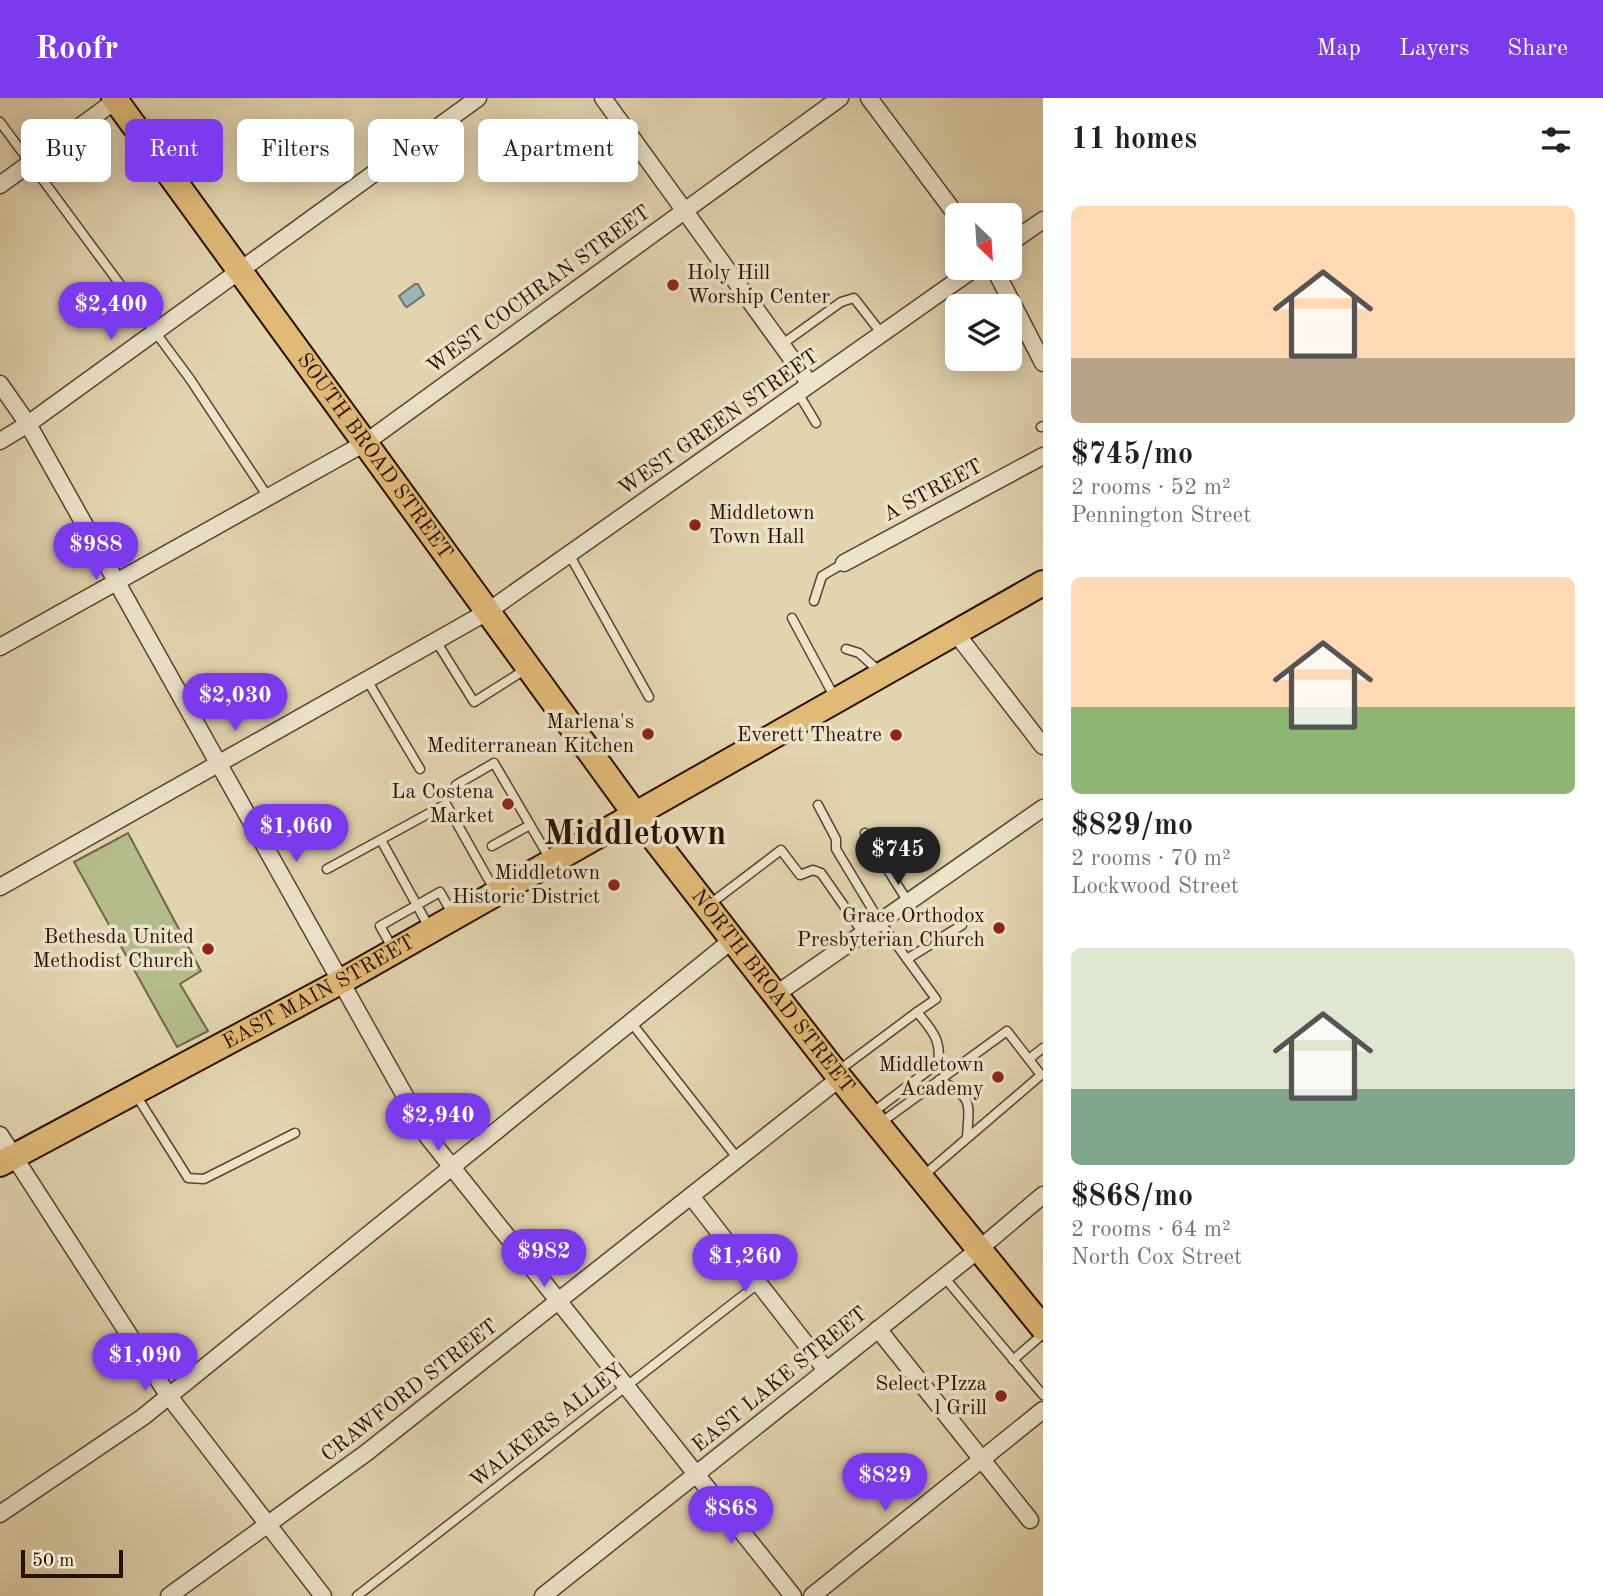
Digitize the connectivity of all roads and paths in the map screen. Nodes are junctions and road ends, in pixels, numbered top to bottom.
1 (478, 98) edge
2 (603, 98) edge
3 (840, 98) edge
4 (869, 98) edge
5 (117, 99) edge
6 (90, 119) edge
7 (0, 122) edge
8 (21, 151) edge
9 (21, 170) edge
10 (44, 182) edge
11 (0, 185) edge
12 (947, 203) edge
13 (684, 211) junction
14 (1043, 220) edge
15 (1022, 235) edge
16 (240, 271) junction
17 (958, 280) edge
18 (1000, 280) edge
19 (155, 333) junction
20 (882, 334) junction
21 (781, 345) junction
22 (1043, 363) edge
23 (0, 384) edge
24 (804, 389) junction
25 (816, 423) dead end
26 (28, 424) junction
27 (0, 441) edge
28 (365, 443) junction
29 (1043, 456) edge
30 (268, 497) junction
31 (569, 554) junction
32 (844, 563) joint
33 (117, 582) junction
34 (1043, 583) edge
35 (814, 601) dead end
36 (487, 612) junction
37 (792, 618) dead end
38 (955, 632) junction
39 (436, 641) junction
40 (0, 647) edge
41 (845, 649) dead end
42 (528, 668) junction
43 (882, 674) junction
44 (367, 680) junction
45 (649, 697) dead end
46 (836, 700) junction
47 (1043, 746) edge
48 (219, 763) junction
49 (420, 769) dead end
50 (456, 785) dead end
51 (818, 805) dead end
52 (1043, 808) edge
53 (635, 814) junction
54 (530, 825) junction
55 (865, 833) dead end
56 (380, 840) junction
57 (492, 846) dead end
58 (551, 862) junction
59 (327, 869) dead end
60 (0, 887) edge
61 (496, 893) junction
62 (908, 902) junction
63 (417, 906) junction
64 (706, 907) junction
65 (454, 917) junction
66 (880, 922) junction
67 (961, 925) dead end
68 (431, 930) junction
69 (863, 933) junction
70 (731, 940) junction
71 (394, 951) junction
72 (907, 959) junction
73 (340, 982) junction
74 (775, 995) junction
75 (917, 1012) junction
76 (630, 1021) junction
77 (1043, 1048) edge
78 (1029, 1059) junction
79 (838, 1076) junction
80 (939, 1080) junction
81 (135, 1092) junction
82 (874, 1120) junction
83 (295, 1133) dead end
84 (0, 1135) edge
85 (967, 1138) junction
86 (738, 1159) junction
87 (7, 1160) edge
88 (450, 1167) junction
89 (921, 1178) junction
90 (691, 1196) junction
91 (1041, 1199) edge
92 (978, 1250) junction
93 (944, 1277) junction
94 (759, 1283) junction
95 (559, 1301) junction
96 (1043, 1328) edge
97 (878, 1329) junction
98 (1043, 1334) edge
99 (1013, 1360) junction
100 (826, 1370) junction
101 (627, 1385) junction
102 (168, 1395) junction
103 (1043, 1395) edge
104 (1043, 1410) edge
105 (982, 1460) junction
106 (697, 1473) junction
107 (0, 1514) edge
108 (1030, 1520) dead end
109 (268, 1526) junction
110 (169, 1596) edge
111 (323, 1596) edge
112 (357, 1596) edge
113 (543, 1596) edge
114 (793, 1596) edge
115 (812, 1596) edge

1 - 16 street
2 - 13 street
3 - 13 street, WEST COCHRAN STREET
4 - 12 street
5 - 6 street
5 - 16 main road, SOUTH BROAD STREET
7 - 8 lane
9 - 11 street
10 - 19 lane
13 - 21 street
13 - 28 street, WEST COCHRAN STREET
14 - 15 street
16 - 19 street
16 - 28 main road, SOUTH BROAD STREET
17 - 20 street, WEST GREEN STREET
18 - 22 street
19 - 26 street
19 - 30 lane
20 - 21 lane
20 - 24 street, WEST GREEN STREET
21 - 24 street
23 - 26 street
24 - 25 lane
24 - 31 street, WEST GREEN STREET
26 - 27 street
26 - 33 street
28 - 30 street, WEST COCHRAN STREET
28 - 36 main road, SOUTH BROAD STREET
29 - 32 street, A STREET
30 - 33 street, WEST COCHRAN STREET
31 - 36 street, WEST GREEN STREET
31 - 45 lane
32 - 35 lane
33 - 40 street, WEST COCHRAN STREET
33 - 48 street
34 - 38 main road, EAST MAIN STREET
36 - 39 street, WEST GREEN STREET
36 - 42 main road, SOUTH BROAD STREET
37 - 46 lane
38 - 43 main road, EAST MAIN STREET
38 - 47 street
39 - 42 lane
39 - 44 street, WEST GREEN STREET
41 - 43 lane
42 - 53 main road, SOUTH BROAD STREET
43 - 46 main road, EAST MAIN STREET
44 - 48 street, WEST GREEN STREET
44 - 49 lane
46 - 53 main road, EAST MAIN STREET
48 - 60 street, WEST GREEN STREET
48 - 73 street
50 - 54 lane
51 - 66 lane
52 - 62 street
53 - 58 main road, EAST MAIN STREET
53 - 64 main road, NORTH BROAD STREET
54 - 57 lane
54 - 58 lane
55 - 62 lane
56 - 59 lane
56 - 61 lane
56 - 63 lane
58 - 61 main road, EAST MAIN STREET
61 - 65 main road, EAST MAIN STREET
62 - 66 street
63 - 65 lane
63 - 68 lane
63 - 71 lane
64 - 69 lane
64 - 70 main road, NORTH BROAD STREET
65 - 68 main road, EAST MAIN STREET
66 - 69 street
66 - 72 lane
67 - 72 lane
68 - 71 main road, EAST MAIN STREET
69 - 74 street
70 - 74 main road, NORTH BROAD STREET
70 - 76 street
71 - 73 main road, EAST MAIN STREET
72 - 75 lane
73 - 81 main road, EAST MAIN STREET
73 - 88 street
74 - 79 main road, NORTH BROAD STREET
75 - 79 lane
75 - 82 lane
76 - 86 lane
76 - 88 street
77 - 78 lane
78 - 80 lane
78 - 85 lane
79 - 82 main road, NORTH BROAD STREET
79 - 86 street, CRAWFORD STREET
80 - 82 lane
80 - 85 lane
81 - 83 lane
81 - 87 main road, EAST MAIN STREET
82 - 89 main road, NORTH BROAD STREET
84 - 87 street
85 - 89 lane
86 - 90 street, CRAWFORD STREET
87 - 102 street
88 - 95 street
88 - 102 street
89 - 92 main road, NORTH BROAD STREET
90 - 94 street
90 - 95 street, CRAWFORD STREET
91 - 92 street, EAST LAKE STREET
92 - 93 street, EAST LAKE STREET
92 - 96 main road, NORTH BROAD STREET
93 - 97 street, EAST LAKE STREET
93 - 99 lane
94 - 100 street
94 - 101 lane, WALKERS ALLEY
95 - 101 street
95 - 109 street, CRAWFORD STREET
97 - 100 street, EAST LAKE STREET
97 - 105 street
98 - 99 lane
99 - 103 lane
100 - 106 street, EAST LAKE STREET
101 - 106 street
101 - 112 lane, WALKERS ALLEY
102 - 107 street
102 - 109 street
104 - 105 street
105 - 108 street
105 - 115 street
106 - 113 street, EAST LAKE STREET
106 - 114 street
109 - 110 street, CRAWFORD STREET
109 - 111 street

